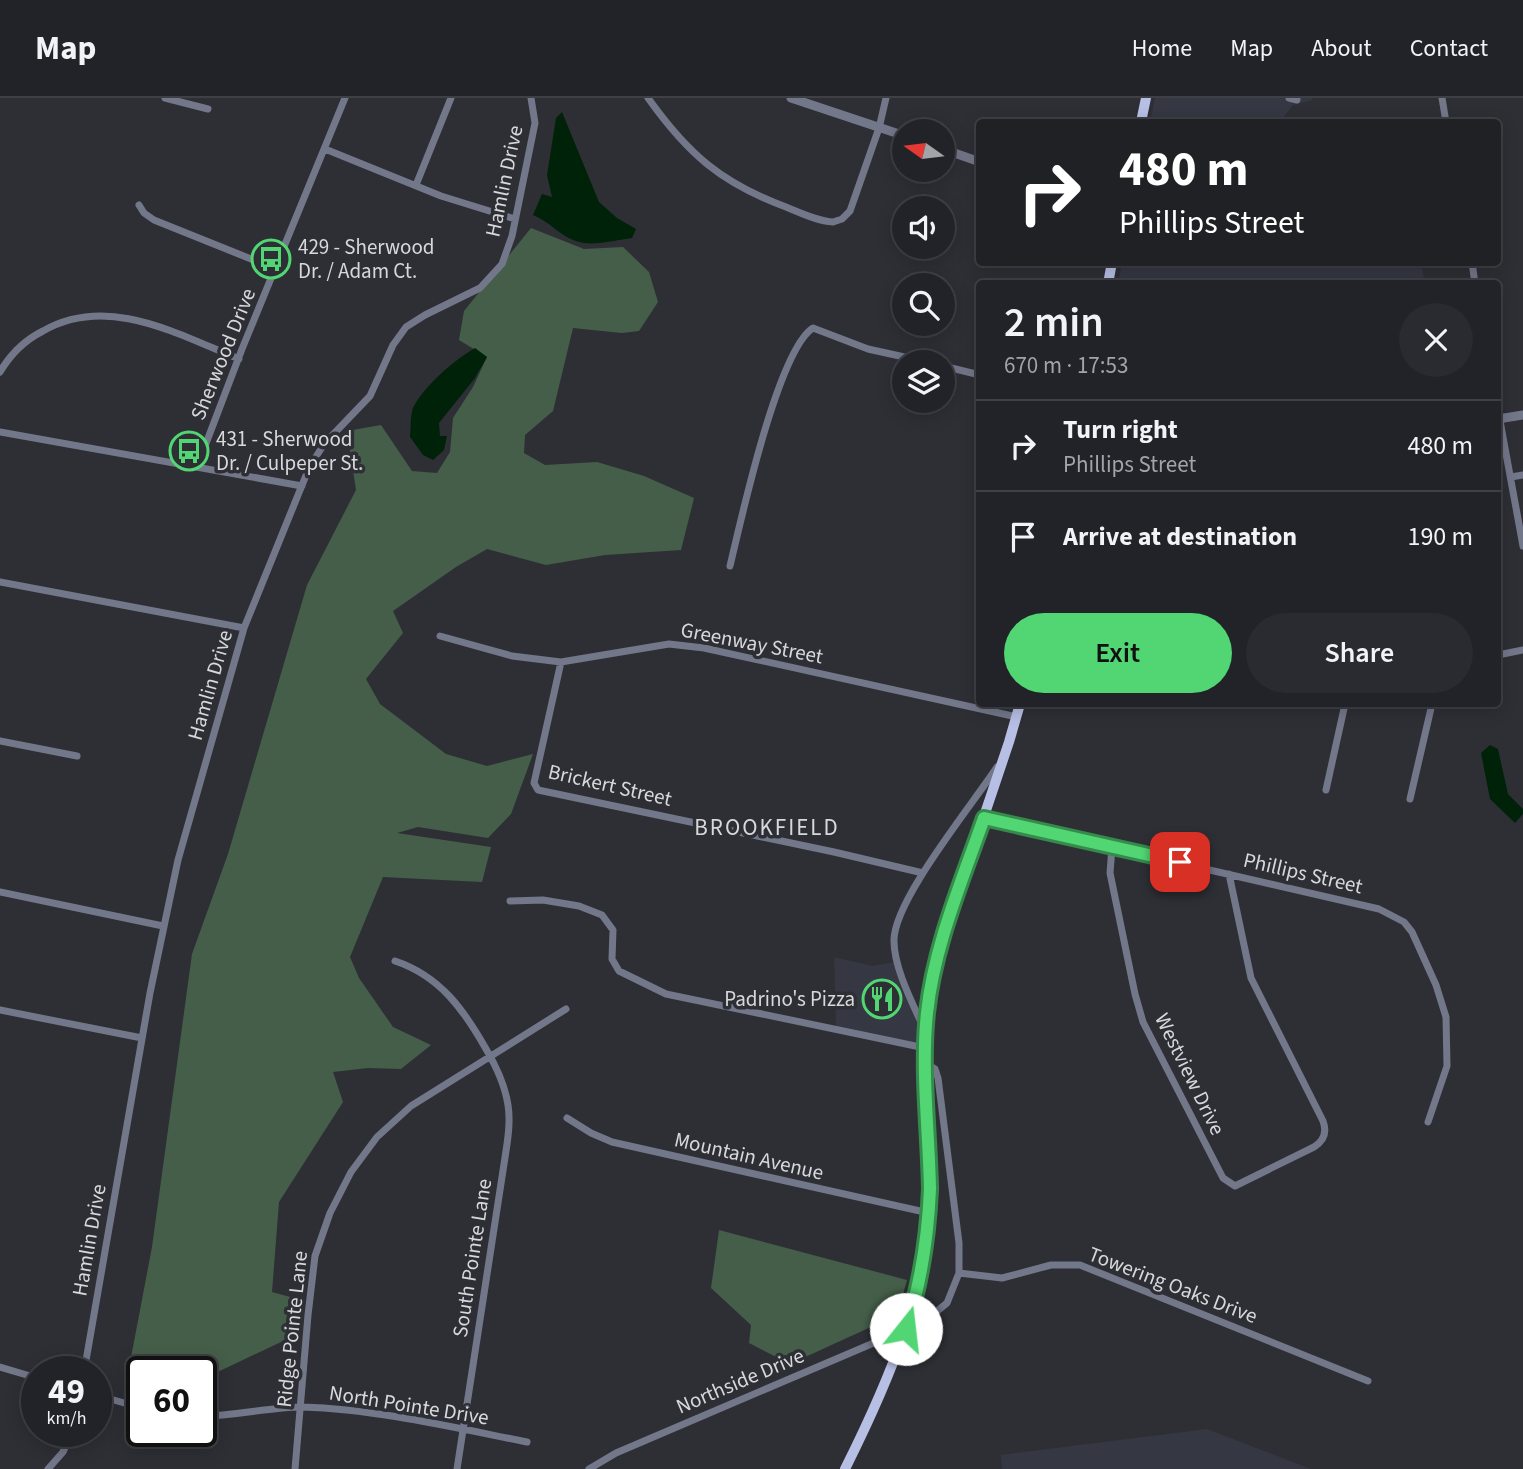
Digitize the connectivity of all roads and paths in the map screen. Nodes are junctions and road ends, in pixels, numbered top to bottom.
1 (165, 98) edge
2 (345, 98) edge
3 (451, 98) edge
4 (531, 98) edge
5 (648, 98) edge
6 (791, 98) edge
7 (886, 98) edge
8 (1146, 98) edge
9 (1441, 98) edge
10 (208, 108) dead end
11 (1142, 119) edge
12 (1445, 119) edge
13 (879, 128) junction
14 (892, 132) edge
15 (324, 149) junction
16 (956, 154) edge
17 (976, 161) edge
18 (416, 185) junction
19 (139, 205) dead end
20 (515, 219) junction
21 (276, 269) junction
22 (892, 354) edge
23 (239, 359) junction
24 (955, 369) edge
25 (0, 372) edge
26 (976, 374) edge
27 (1523, 415) edge
28 (1501, 416) edge
29 (1501, 426) edge
30 (0, 432) edge
31 (197, 467) junction
32 (1523, 475) edge
33 (1511, 477) junction
34 (302, 486) junction
35 (1523, 546) edge
36 (730, 566) dead end
37 (0, 582) edge
38 (244, 628) junction
39 (440, 636) dead end
40 (1523, 650) edge
41 (1501, 654) edge
42 (561, 662) junction
43 (1019, 707) edge
44 (1344, 707) edge
45 (1431, 707) edge
46 (1017, 717) junction
47 (0, 741) edge
48 (1009, 742) junction
49 (77, 755) dead end
50 (1326, 790) dead end
51 (1410, 799) dead end
52 (984, 818) junction
53 (1112, 847) junction
54 (923, 873) junction
55 (1229, 874) junction
56 (0, 892) edge
57 (510, 901) dead end
58 (163, 926) junction
59 (395, 961) dead end
60 (566, 1009) dead end
61 (0, 1010) edge
62 (925, 1031) junction
63 (142, 1038) junction
64 (925, 1048) junction
65 (490, 1056) junction
66 (926, 1064) junction
67 (567, 1118) dead end
68 (1428, 1122) dead end
69 (929, 1213) junction
70 (959, 1273) junction
71 (906, 1329) junction
72 (87, 1356) edge
73 (0, 1367) edge
74 (21, 1373) edge
75 (1368, 1381) dead end
76 (301, 1407) junction
77 (217, 1415) edge
78 (463, 1430) junction
79 (527, 1442) dead end
80 (65, 1447) edge
81 (48, 1469) edge
82 (295, 1469) edge
83 (457, 1469) edge
84 (589, 1469) edge
85 (845, 1469) edge

1 - 10 street
2 - 15 street, Sherwood Drive
3 - 18 street
4 - 20 street, Hamlin Drive
5 - 13 street
6 - 13 street
7 - 13 street
8 - 11 main road
9 - 12 street
13 - 14 street
15 - 18 street
15 - 21 street, Sherwood Drive
16 - 17 street
18 - 20 street
19 - 21 street
20 - 34 street, Hamlin Drive
21 - 23 street, Sherwood Drive
22 - 36 street
23 - 25 street
23 - 31 street, Sherwood Drive
24 - 26 street
27 - 28 street
29 - 33 street
30 - 31 street
31 - 34 street
32 - 33 street
33 - 35 street
34 - 38 street, Hamlin Drive
37 - 38 street
38 - 58 street, Hamlin Drive
39 - 42 street, Greenway Street
40 - 41 street
42 - 46 street, Greenway Street
42 - 54 street, Brickert Street
43 - 46 main road
44 - 50 street
45 - 51 street
46 - 48 main road
47 - 49 street
48 - 52 main road
48 - 54 street
52 - 53 street, Phillips Street
52 - 62 main road
53 - 55 street, Phillips Street
53 - 55 street, Westview Drive
54 - 62 street
55 - 68 street, Phillips Street
56 - 58 street
57 - 64 street
58 - 63 street, Hamlin Drive
59 - 65 street, South Pointe Lane
60 - 65 street, Ridge Pointe Lane
61 - 63 street
62 - 64 main road
63 - 72 street, Hamlin Drive
64 - 66 main road
65 - 76 street, Ridge Pointe Lane
65 - 78 street, South Pointe Lane
66 - 69 main road
66 - 70 street
67 - 69 street, Mountain Avenue
69 - 71 main road
70 - 71 street, Northside Drive
70 - 75 street, Towering Oaks Drive
71 - 84 street, Northside Drive
71 - 85 main road
73 - 74 street
76 - 77 street, North Pointe Drive
76 - 78 street, North Pointe Drive
76 - 82 street, Ridge Pointe Lane
78 - 79 street, North Pointe Drive
78 - 83 street, South Pointe Lane
80 - 81 street

